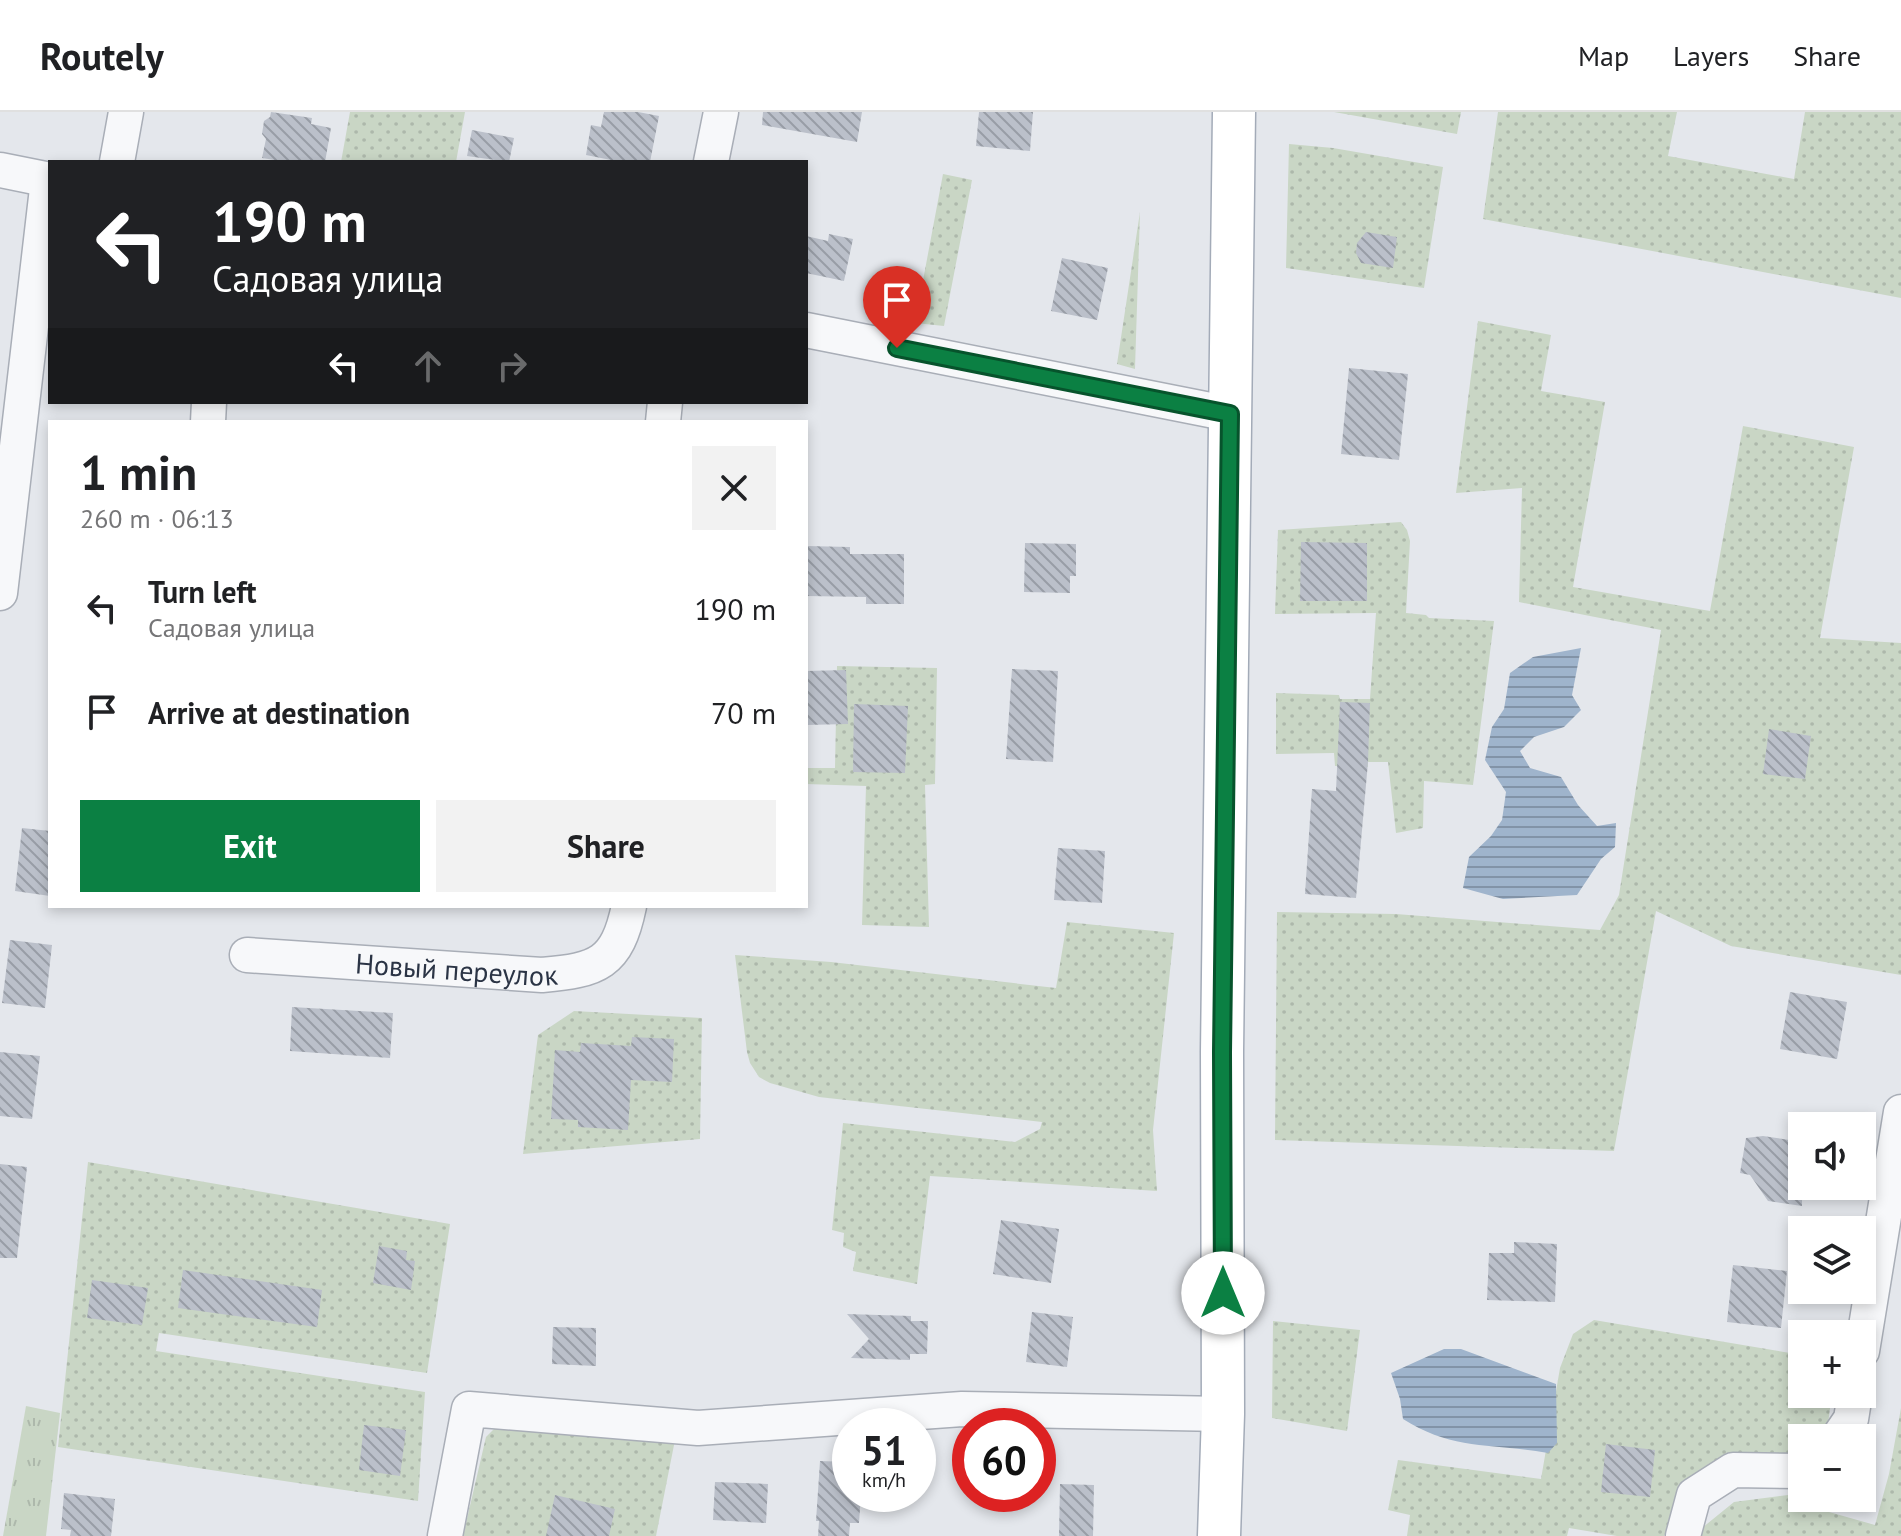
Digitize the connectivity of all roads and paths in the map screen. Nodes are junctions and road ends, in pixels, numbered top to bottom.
1 (126, 112) edge
2 (721, 112) edge
3 (1234, 112) edge
4 (117, 160) edge
5 (711, 160) edge
6 (0, 170) edge
7 (48, 180) edge
8 (48, 188) edge
9 (808, 330) edge
10 (1230, 414) junction
11 (0, 593) edge
12 (629, 908) edge
13 (247, 955) dead end
14 (1901, 1112) edge
15 (1867, 1320) edge
16 (1223, 1414) junction
17 (1788, 1471) edge
18 (445, 1536) edge
19 (1219, 1536) edge
20 (1683, 1536) edge

1 - 4 street
2 - 5 street
3 - 10 main road
6 - 7 street
8 - 11 street
9 - 10 street
10 - 16 main road
12 - 13 street, Новый переулок
14 - 15 street
16 - 18 street
16 - 19 main road
17 - 20 street

